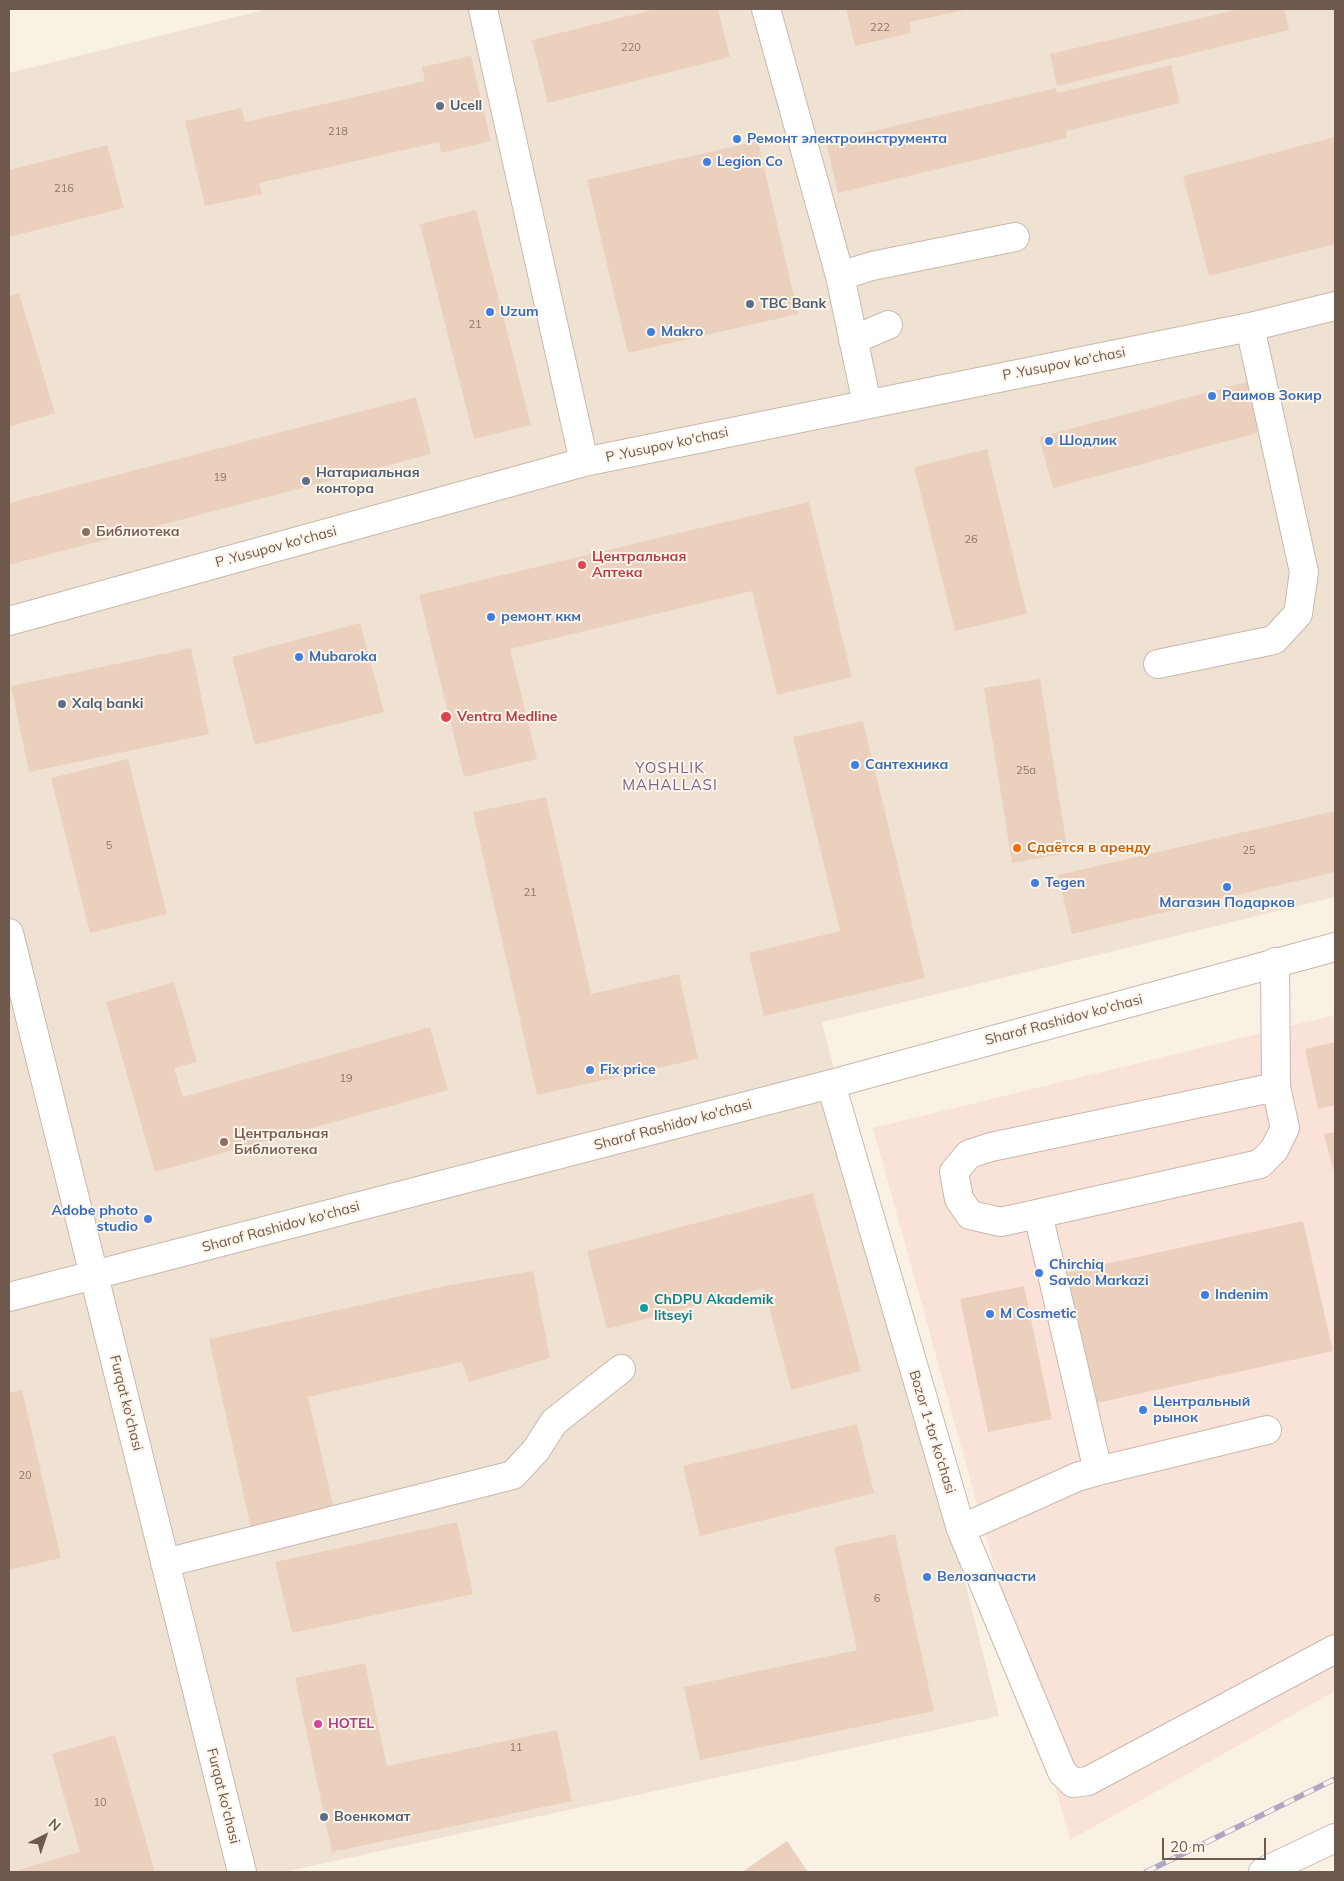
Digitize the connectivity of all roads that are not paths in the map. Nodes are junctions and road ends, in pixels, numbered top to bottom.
1 (483, 9) edge
2 (766, 9) edge
3 (1015, 237) dead end
4 (840, 276) junction
5 (1335, 306) edge
6 (888, 325) dead end
7 (1250, 327) junction
8 (853, 340) junction
9 (867, 404) junction
10 (584, 462) junction
11 (9, 621) edge
12 (1158, 664) dead end
13 (9, 933) edge
14 (1335, 947) edge
15 (1276, 962) junction
16 (831, 1084) junction
17 (1276, 1087) junction
18 (1038, 1214) junction
19 (95, 1276) junction
20 (9, 1297) edge
21 (621, 1369) dead end
22 (1267, 1430) dead end
23 (1098, 1470) junction
24 (961, 1529) junction
25 (165, 1563) junction
26 (1335, 1648) edge
27 (1335, 1838) edge
28 (242, 1872) edge
29 (1264, 1872) edge

1 - 10 street
2 - 4 street
3 - 4 street
4 - 8 street
5 - 7 street, P .Yusupov ko'chasi
6 - 8 street
7 - 9 street, P .Yusupov ko'chasi
7 - 12 street
8 - 9 street
9 - 10 street, P .Yusupov ko'chasi
10 - 11 street, P .Yusupov ko'chasi
13 - 19 street, Furqat ko'chasi
14 - 15 street, Sharof Rashidov ko'chasi
15 - 16 street, Sharof Rashidov ko'chasi
15 - 17 street
16 - 19 street, Sharof Rashidov ko'chasi
16 - 24 street, Bozor 1-tor ko‘chasi
17 - 18 street
17 - 18 street
18 - 23 street
19 - 20 street, Sharof Rashidov ko'chasi
19 - 25 street, Furqat ko'chasi
21 - 25 street
22 - 23 street
23 - 24 street
24 - 26 street, Bozor 1-tor ko‘chasi
25 - 28 street, Furqat ko'chasi
27 - 29 street

